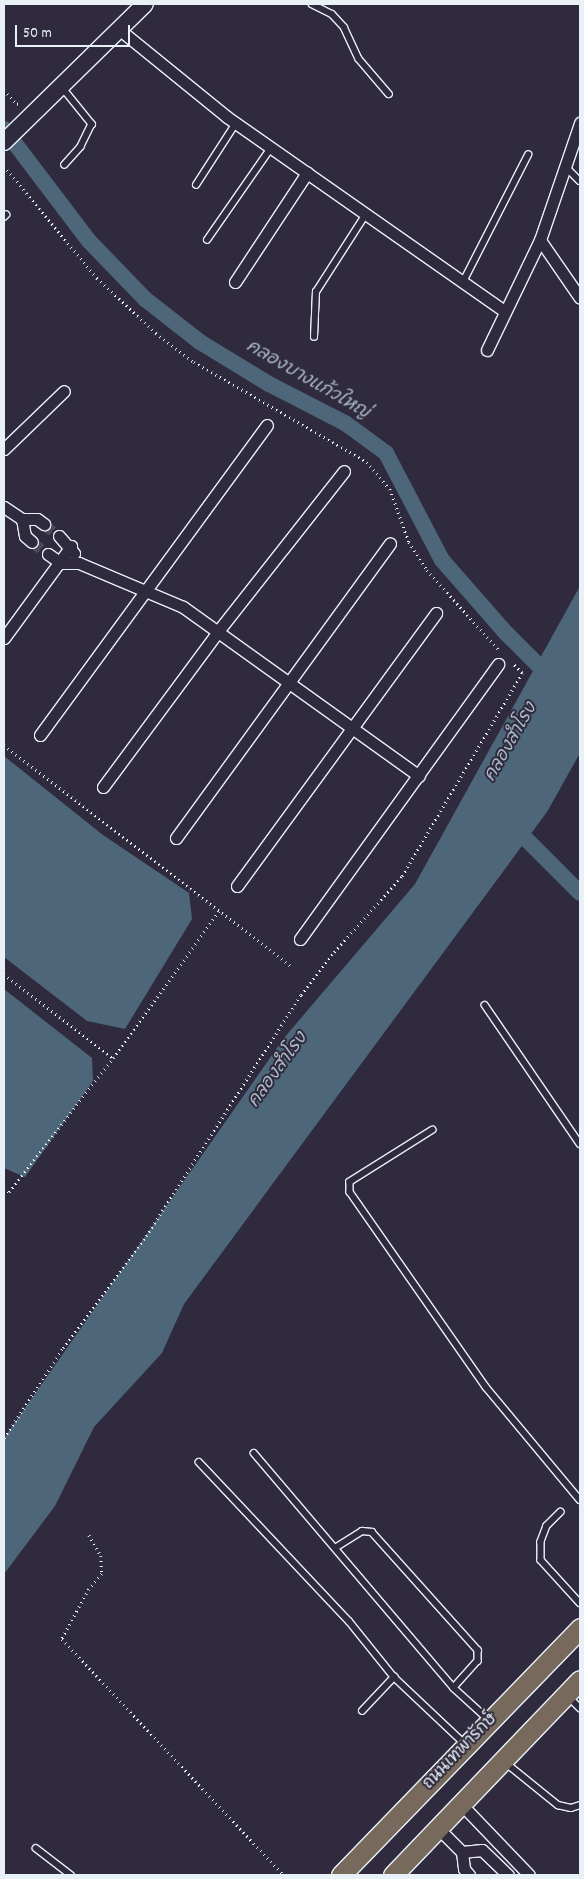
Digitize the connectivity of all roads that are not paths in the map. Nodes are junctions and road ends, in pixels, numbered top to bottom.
1 (145, 4) edge
2 (314, 4) edge
3 (120, 30) junction
4 (62, 87) junction
5 (389, 94) dead end
6 (236, 123) junction
7 (580, 123) edge
8 (4, 142) edge
9 (271, 148) junction
10 (528, 155) dead end
11 (65, 165) dead end
12 (567, 168) junction
13 (307, 173) junction
14 (580, 181) edge
15 (196, 185) dead end
16 (366, 214) junction
17 (207, 240) dead end
18 (540, 240) junction
19 (235, 282) dead end
20 (462, 282) junction
21 (580, 298) edge
22 (504, 311) junction
23 (314, 337) dead end
24 (487, 350) dead end
25 (64, 391) dead end
26 (267, 425) dead end
27 (4, 449) edge
28 (344, 471) dead end
29 (4, 507) edge
30 (22, 520) junction
31 (44, 524) tunnel mouth
32 (59, 536) tunnel mouth
33 (32, 542) tunnel mouth
34 (390, 543) dead end
35 (72, 546) junction
36 (48, 554) tunnel mouth
37 (61, 563) junction
38 (79, 563) junction
39 (146, 593) junction
40 (436, 613) dead end
41 (219, 630) junction
42 (4, 638) edge
43 (504, 660) road end
44 (290, 682) junction
45 (353, 729) junction
46 (40, 735) dead end
47 (419, 776) junction
48 (103, 787) dead end
49 (176, 838) dead end
50 (237, 886) dead end
51 (300, 939) dead end
52 (486, 1005) dead end
53 (433, 1130) dead end
54 (580, 1144) edge
55 (254, 1453) dead end
56 (199, 1462) dead end
57 (580, 1500) edge
58 (561, 1512) dead end
59 (335, 1548) junction
60 (580, 1603) edge
61 (580, 1628) edge
62 (394, 1677) junction
63 (580, 1680) edge
64 (454, 1688) junction
65 (566, 1695) junction
66 (580, 1708) edge
67 (362, 1711) dead end
68 (490, 1721) junction
69 (467, 1746) junction
70 (503, 1760) junction
71 (461, 1804) junction
72 (580, 1805) edge
73 (438, 1828) junction
74 (36, 1848) dead end
75 (462, 1852) junction
76 (71, 1875) edge
77 (341, 1875) edge
78 (393, 1875) edge
79 (469, 1875) edge
80 (508, 1875) edge
81 (529, 1875) edge

1 - 3 main road
2 - 5 lane
3 - 4 main road
3 - 6 street
4 - 8 main road
4 - 11 lane
6 - 9 street
6 - 15 lane
7 - 12 street
9 - 13 street
9 - 17 lane
10 - 20 lane
12 - 14 lane
12 - 18 street
13 - 16 street
13 - 19 street
16 - 20 street
16 - 23 lane
18 - 21 street
18 - 22 street
20 - 22 street
22 - 24 street
25 - 27 street
26 - 39 street
28 - 41 street
29 - 30 street
30 - 31 street
30 - 33 street
32 - 35 street
34 - 44 street
35 - 37 street
35 - 38 street
36 - 37 street
37 - 38 street
37 - 42 street
38 - 39 street
39 - 41 street
39 - 46 street
40 - 45 street
41 - 44 street
41 - 48 street
43 - 47 street
44 - 45 street
44 - 49 street
45 - 47 street
45 - 50 street
47 - 51 street
52 - 54 lane
53 - 57 lane
55 - 59 lane
56 - 62 lane
58 - 60 lane
59 - 64 lane
59 - 64 lane
61 - 68 main road, ถนนเทพารักษ์
62 - 67 lane
62 - 69 lane
63 - 65 main road
64 - 68 lane
65 - 66 lane
65 - 70 main road
68 - 69 main road, ถนนเทพารักษ์
69 - 77 main road, ถนนเทพารักษ์
70 - 71 main road
70 - 72 lane
71 - 73 main road
71 - 81 street
73 - 75 street
73 - 78 main road
74 - 76 lane
75 - 79 street
75 - 80 street

